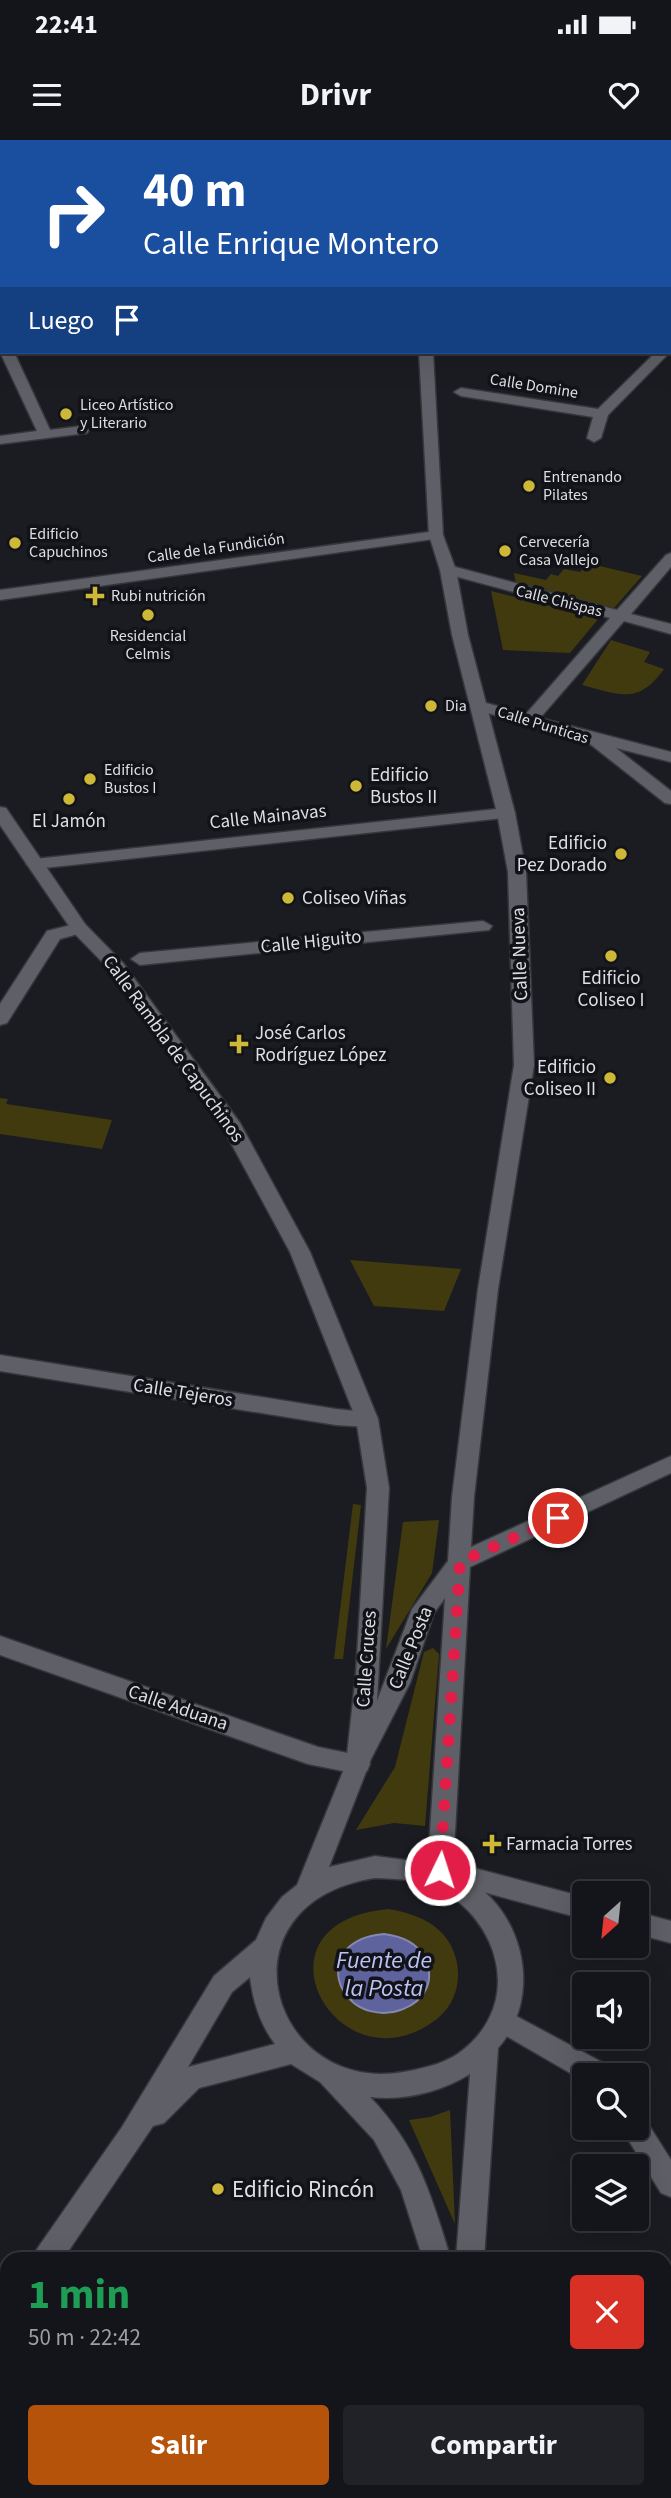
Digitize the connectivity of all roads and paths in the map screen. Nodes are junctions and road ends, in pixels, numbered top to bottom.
1 (9, 354) edge
2 (426, 354) edge
3 (661, 354) edge
4 (461, 392) dead end
5 (601, 414) junction
6 (82, 430) dead end
7 (45, 434) junction
8 (594, 438) dead end
9 (0, 440) edge
10 (436, 535) junction
11 (671, 558) edge
12 (448, 570) junction
13 (0, 595) edge
14 (619, 616) junction
15 (671, 629) edge
16 (479, 706) junction
17 (530, 719) junction
18 (591, 737) junction
19 (671, 757) edge
20 (671, 799) edge
21 (0, 812) edge
22 (506, 813) junction
23 (35, 864) junction
24 (483, 926) dead end
25 (79, 928) junction
26 (139, 959) dead end
27 (0, 1019) edge
28 (0, 1363) edge
29 (367, 1419) junction
30 (671, 1464) edge
31 (460, 1562) junction
32 (0, 1645) edge
33 (358, 1764) junction
34 (444, 1875) junction
35 (307, 1891) junction
36 (572, 1905) edge
37 (649, 1926) edge
38 (671, 1932) edge
39 (265, 1948) junction
40 (503, 2021) junction
41 (485, 2048) junction
42 (294, 2051) junction
43 (578, 2063) edge
44 (330, 2075) junction
45 (132, 2136) junction
46 (643, 2140) edge
47 (671, 2184) edge
48 (52, 2252) edge
49 (435, 2252) edge
50 (470, 2252) edge

1 - 7 main road
2 - 10 main road, Calle Nueva
3 - 5 main road, Calle Domine
4 - 5 main road, Calle Domine
5 - 8 main road, Calle Domine
6 - 7 main road
7 - 9 main road
10 - 12 main road, Calle Nueva
10 - 13 main road, Calle de la Fundición
11 - 14 main road
12 - 14 main road, Calle Chispas
12 - 16 main road, Calle Nueva
14 - 15 main road, Calle Chispas
14 - 17 main road
16 - 17 main road, Calle Punticas
16 - 22 main road, Calle Nueva
17 - 18 main road, Calle Punticas
18 - 19 main road
18 - 20 main road, Calle Punticas
21 - 23 main road, Calle Rambla de Capuchinos
22 - 23 main road, Calle Mainavas
22 - 31 main road, Calle Nueva
23 - 25 main road, Calle Rambla de Capuchinos
24 - 26 main road, Calle Higuito
25 - 27 main road
25 - 29 main road, Calle Rambla de Capuchinos
28 - 29 main road, Calle Tejeros
29 - 33 main road, Calle Cruces
30 - 31 main road
31 - 33 main road, Calle Posta
31 - 34 main road, Calle Posta
32 - 33 main road, Calle Aduana
33 - 35 main road, Calle Cruces
34 - 35 main road
34 - 36 main road
34 - 40 main road
35 - 39 main road
37 - 38 main road
39 - 42 main road
39 - 45 main road
40 - 41 main road
40 - 43 main road
41 - 44 main road
41 - 50 main road
42 - 44 main road
42 - 45 main road
44 - 49 main road
45 - 48 main road
46 - 47 main road

